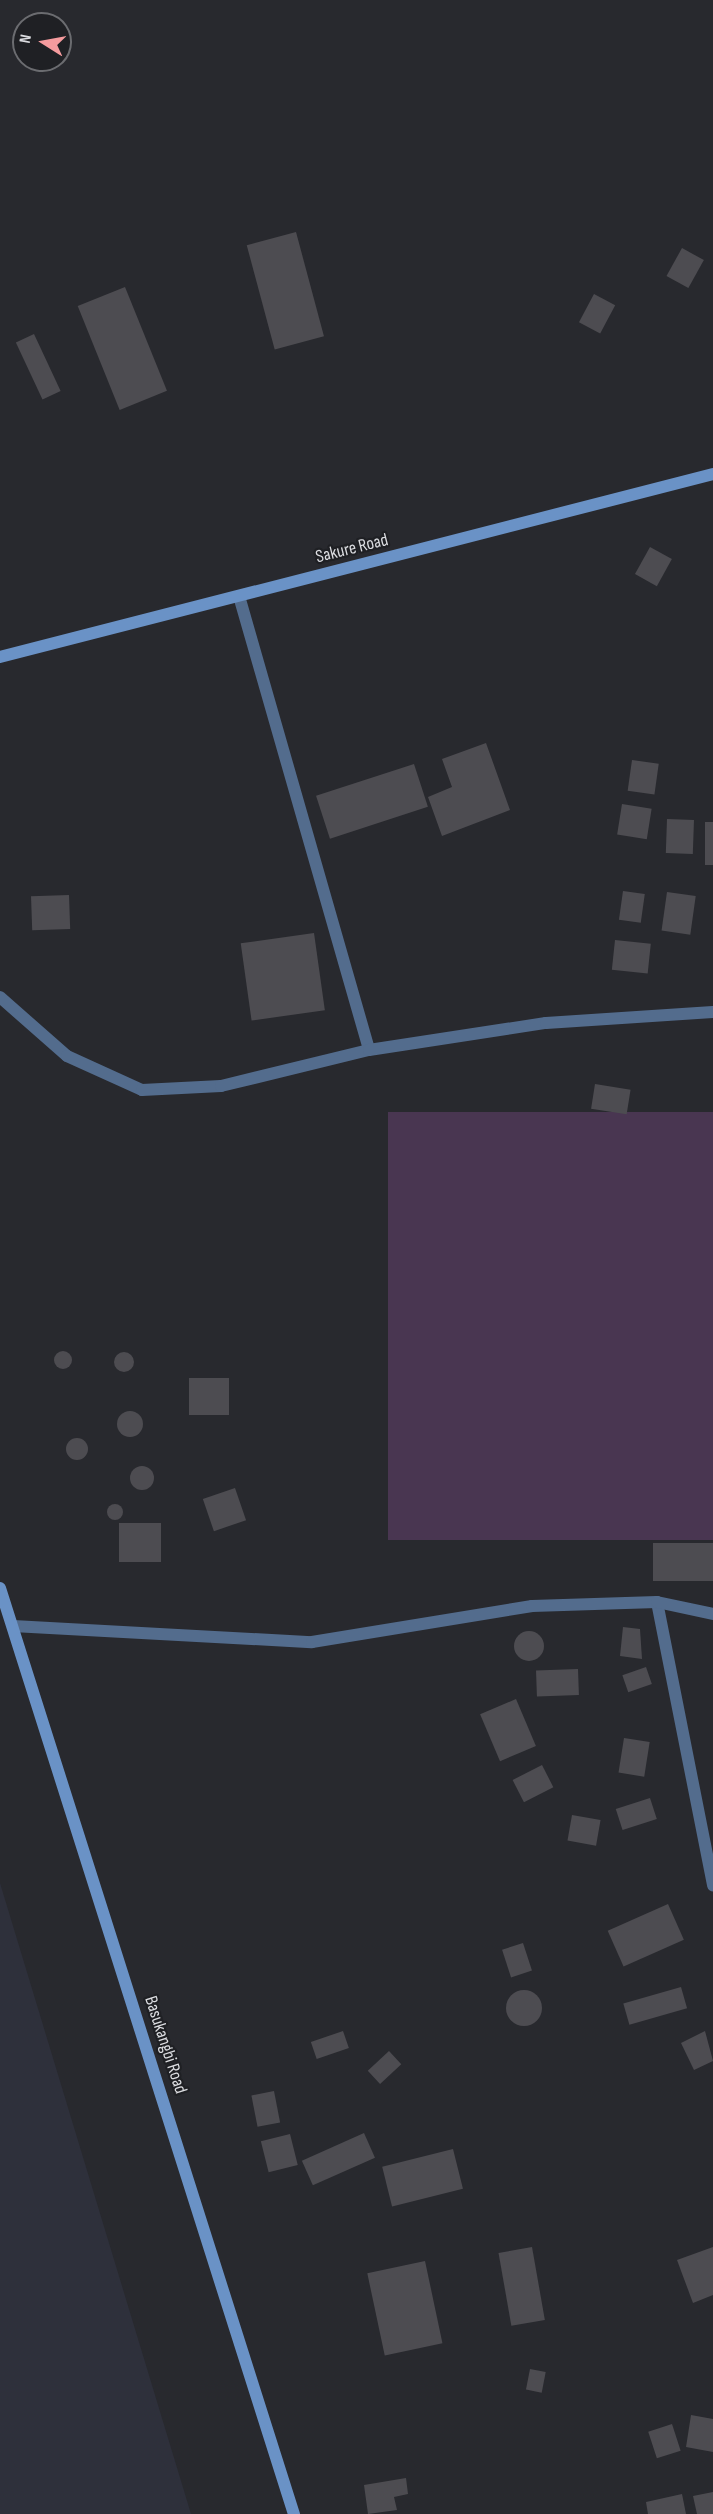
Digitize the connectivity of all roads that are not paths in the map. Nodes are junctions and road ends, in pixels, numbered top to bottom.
1 (713, 474) edge
2 (239, 596) junction
3 (0, 657) edge
4 (0, 997) edge
5 (713, 1012) edge
6 (369, 1050) junction
7 (0, 1588) edge
8 (657, 1602) junction
9 (713, 1614) edge
10 (13, 1626) junction
11 (713, 1886) edge
12 (294, 2514) edge

1 - 2 street, Sakure Road
2 - 3 street, Sakure Road
2 - 6 street
4 - 6 street
5 - 6 street
7 - 10 street, Basukangbi Road
8 - 9 street
8 - 10 street
8 - 11 street
10 - 12 street, Basukangbi Road

